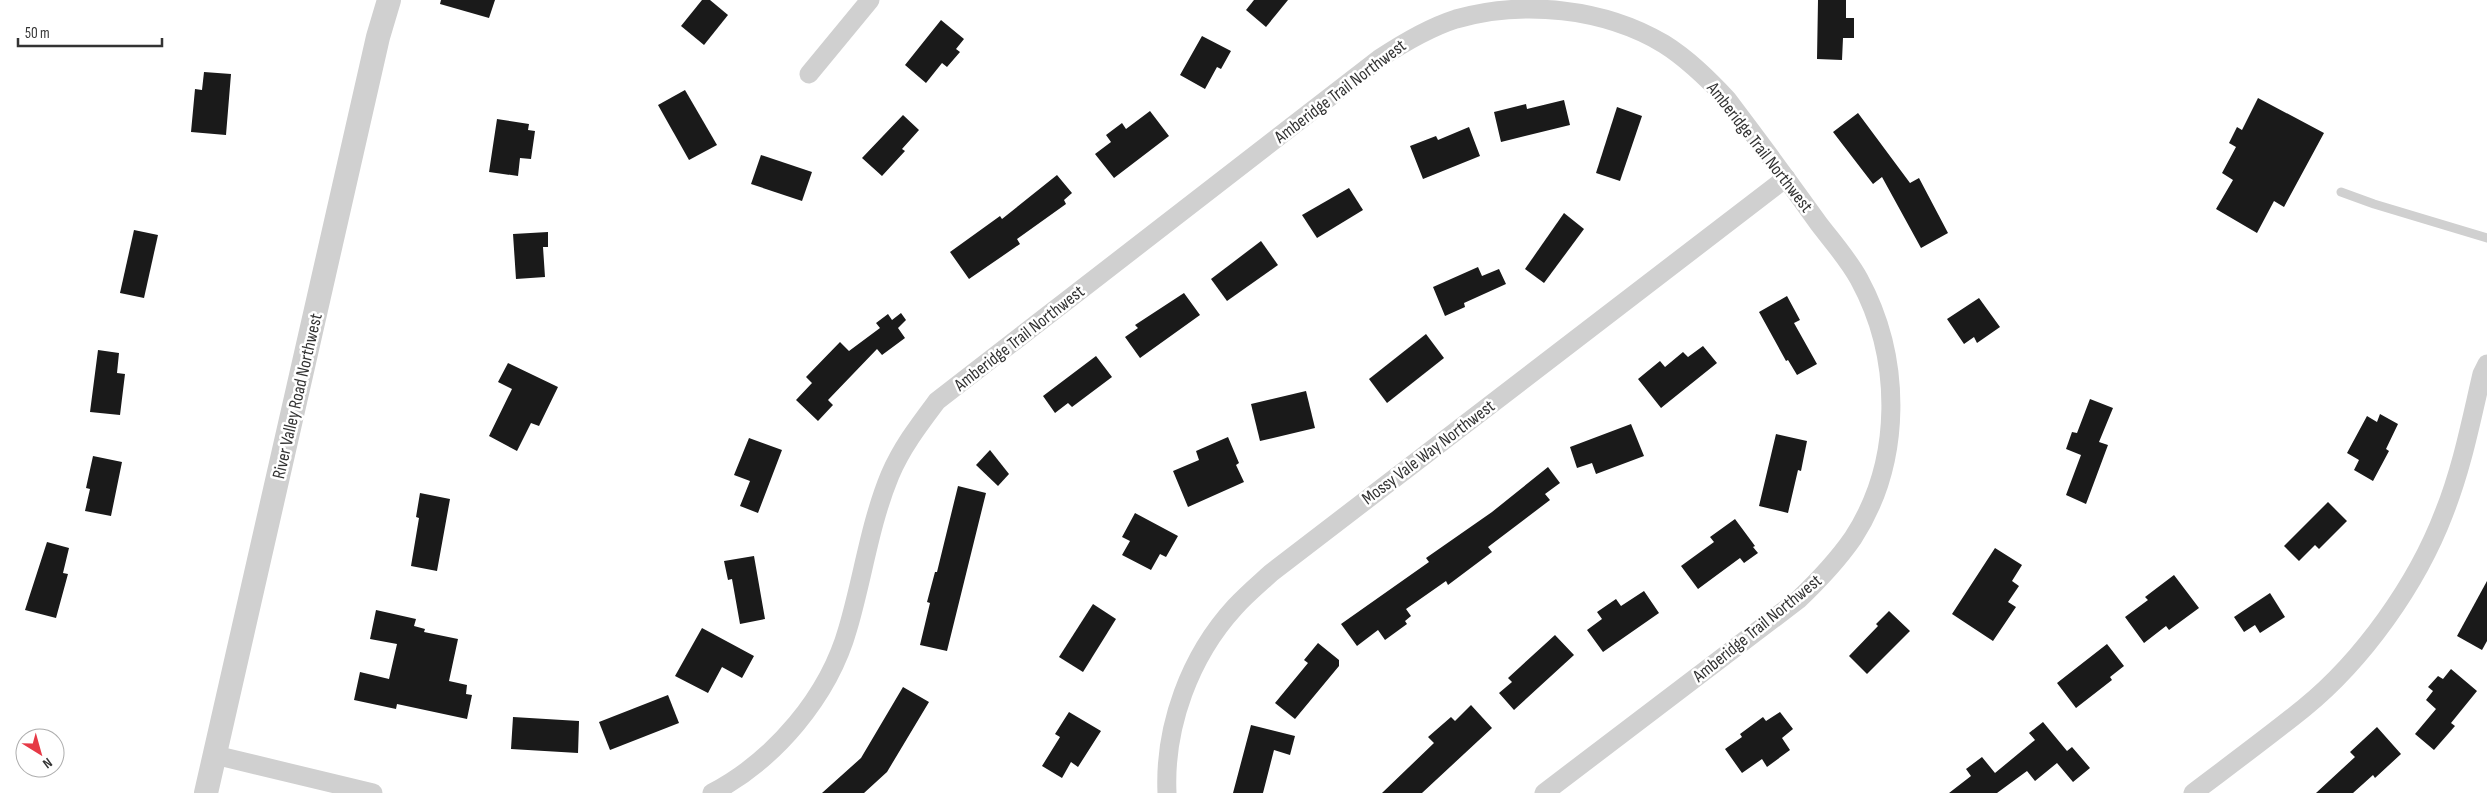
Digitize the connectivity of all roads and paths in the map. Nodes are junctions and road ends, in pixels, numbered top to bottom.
1 (389, 0) edge
2 (870, 0) edge
3 (809, 74) dead end
4 (1786, 178) junction
5 (2341, 192) dead end
6 (2487, 238) edge
7 (2487, 364) edge
8 (215, 755) junction
9 (206, 793) edge
10 (373, 793) edge
11 (712, 793) edge
12 (1167, 793) edge
13 (1544, 793) edge
14 (2193, 793) edge

1 - 8 street, River Valley Road Northwest
2 - 3 street
4 - 11 street, Amberidge Trail Northwest
4 - 12 street, Mossy Vale Way Northwest
4 - 13 street, Amberidge Trail Northwest
5 - 6 lane
7 - 14 street
8 - 9 street, River Valley Road Northwest
8 - 10 street

